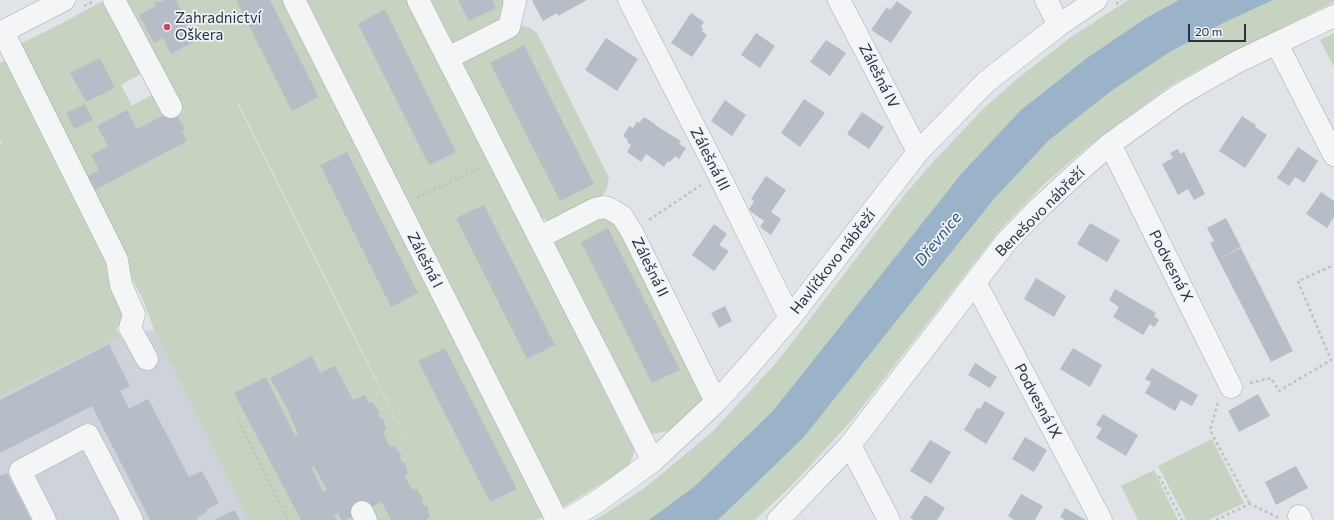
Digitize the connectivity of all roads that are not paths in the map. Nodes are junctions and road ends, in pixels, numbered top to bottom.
1 (64, 0) edge
2 (114, 0) edge
3 (294, 0) edge
4 (418, 0) edge
5 (514, 0) edge
6 (629, 0) edge
7 (839, 0) edge
8 (1046, 0) edge
9 (1096, 0) edge
10 (1334, 16) edge
11 (1059, 25) junction
12 (2, 32) edge
13 (1277, 44) junction
14 (448, 58) junction
15 (171, 107) dead end
16 (1110, 144) junction
17 (918, 152) junction
18 (1334, 155) edge
19 (540, 237) junction
20 (975, 282) junction
21 (790, 318) junction
22 (147, 359) dead end
23 (1231, 387) road end
24 (716, 402) junction
25 (850, 446) junction
26 (652, 461) junction
27 (45, 520) edge
28 (132, 520) edge
29 (557, 520) edge
30 (567, 520) edge
31 (778, 520) edge
32 (889, 520) edge
33 (1101, 520) edge

1 - 12 street
2 - 15 street
3 - 29 street, Zálešná I
4 - 14 street
5 - 14 street
6 - 21 street, Zálešná III
7 - 17 street, Zálešná IV
8 - 11 street
9 - 11 street, Havlíčkovo nábřeží
10 - 13 street, Benešovo nábřeží
11 - 17 street, Havlíčkovo nábřeží
12 - 22 street
13 - 16 street, Benešovo nábřeží
13 - 18 street
14 - 19 street
16 - 20 street, Benešovo nábřeží
16 - 23 street, Podvesná X
17 - 21 street, Havlíčkovo nábřeží
19 - 24 street, Zálešná II
19 - 26 street
20 - 25 street, Benešovo nábřeží
20 - 33 street, Podvesná IX
21 - 24 street, Havlíčkovo nábřeží
24 - 26 street, Havlíčkovo nábřeží
25 - 31 street, Benešovo nábřeží
25 - 32 street
26 - 30 street, Havlíčkovo nábřeží
27 - 28 street

